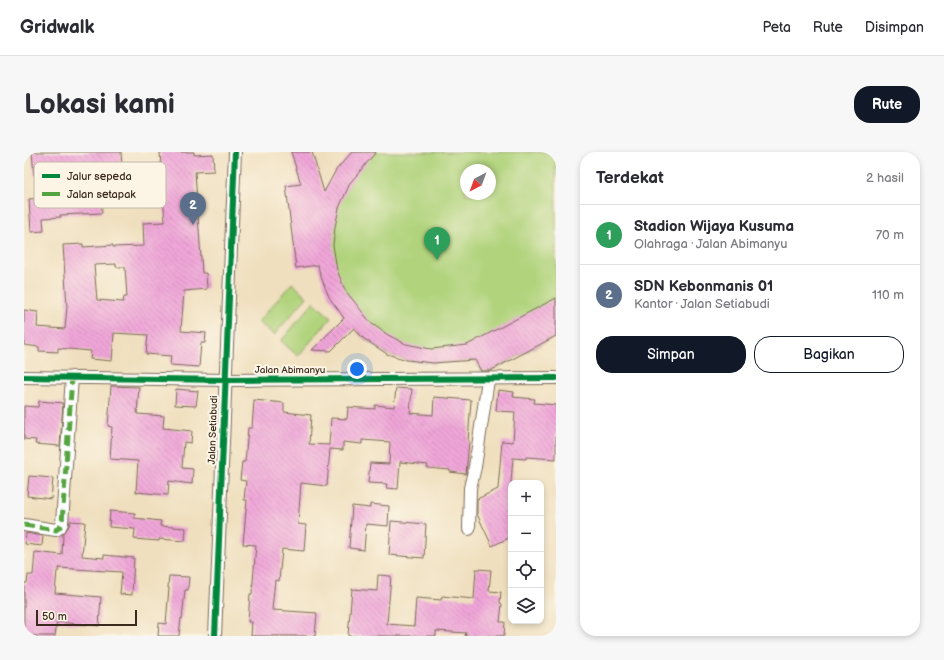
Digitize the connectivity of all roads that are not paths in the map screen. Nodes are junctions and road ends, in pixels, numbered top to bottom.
1 (235, 152) edge
2 (24, 377) edge
3 (72, 377) junction
4 (556, 378) edge
5 (226, 380) junction
6 (488, 380) junction
7 (24, 525) edge
8 (469, 529) dead end
9 (215, 636) edge

1 - 5 street, Jalan Setiabudi
2 - 3 street, Jalan Abimanyu
3 - 5 street, Jalan Abimanyu
3 - 7 street
4 - 6 street, Jalan Abimanyu
5 - 6 street, Jalan Abimanyu
5 - 9 street, Jalan Setiabudi
6 - 8 street

